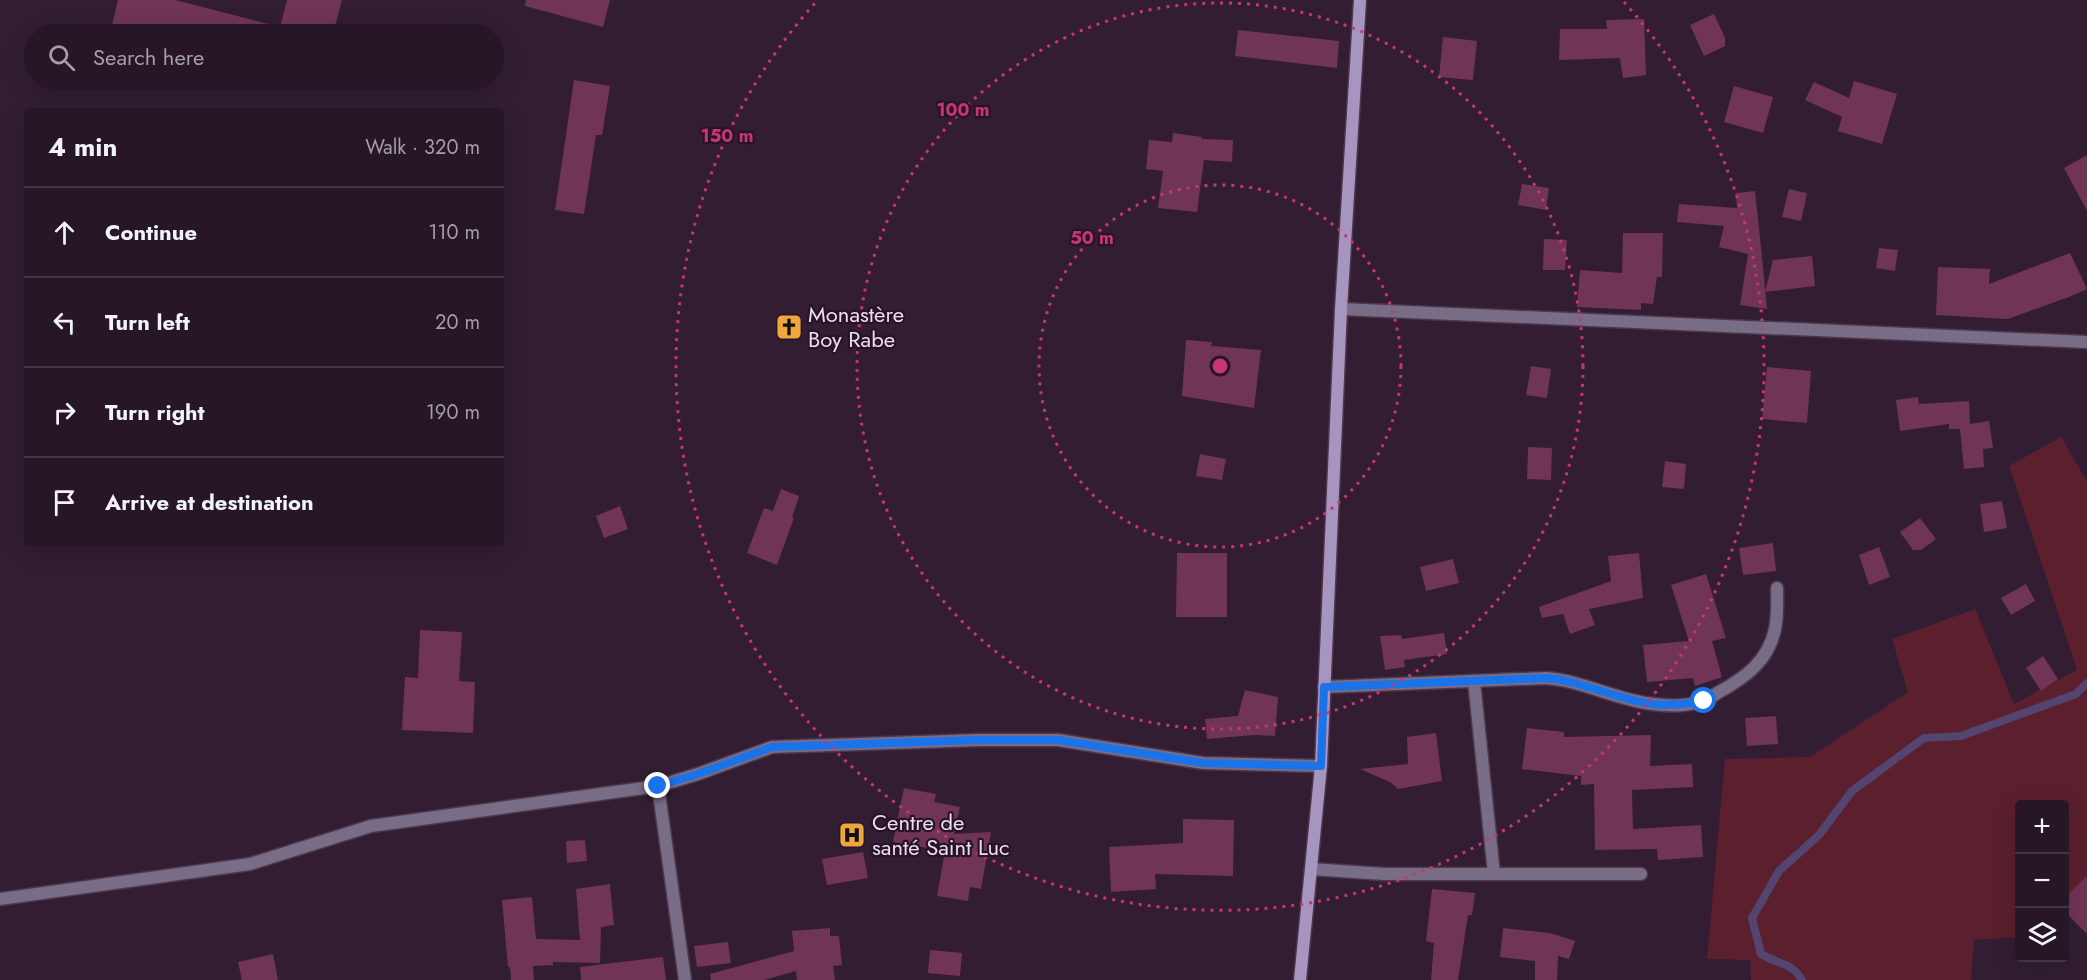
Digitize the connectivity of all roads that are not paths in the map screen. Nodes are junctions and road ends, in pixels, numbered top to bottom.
1 (1360, 0) edge
2 (1341, 309) junction
3 (2087, 342) edge
4 (1777, 588) dead end
5 (1474, 681) junction
6 (1324, 687) junction
7 (1321, 766) junction
8 (658, 786) junction
9 (1311, 869) junction
10 (1494, 874) junction
11 (1641, 874) dead end
12 (0, 899) edge
13 (686, 980) edge
14 (1300, 980) edge

1 - 2 main road
2 - 3 street
2 - 6 main road
4 - 5 street
5 - 6 street
5 - 10 street
6 - 7 main road
7 - 8 street
7 - 9 main road
8 - 12 street
8 - 13 street
9 - 10 street
9 - 14 main road
10 - 11 street

